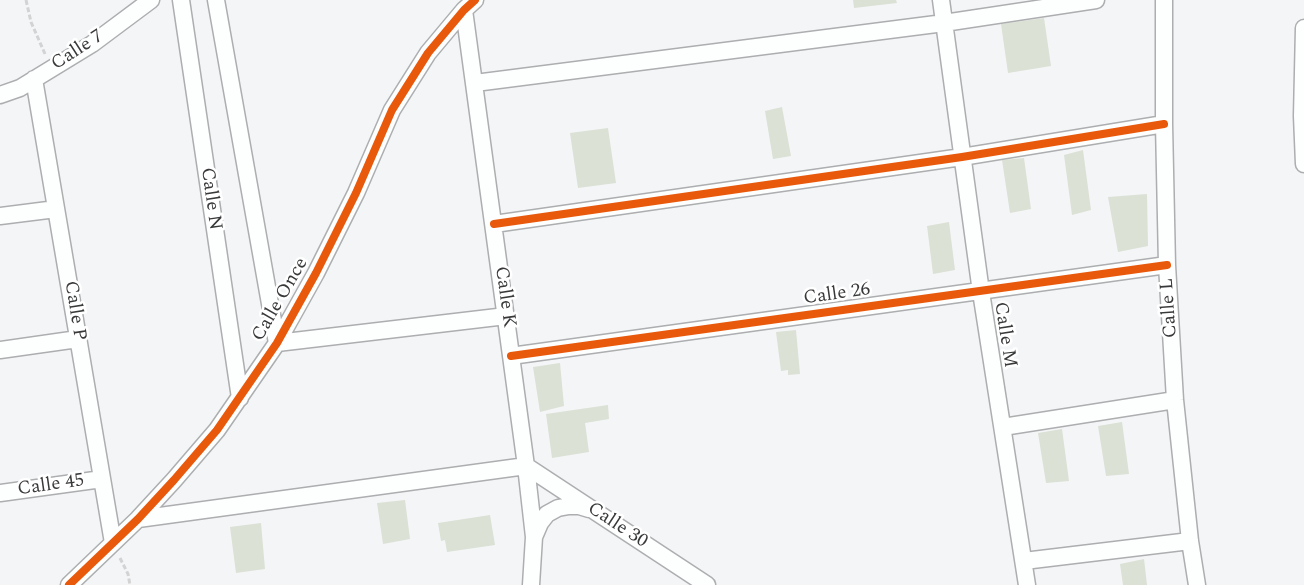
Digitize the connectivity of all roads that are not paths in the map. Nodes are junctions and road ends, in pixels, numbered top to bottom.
1 (150, 0) edge
2 (181, 0) edge
3 (216, 0) edge
4 (941, 0) edge
5 (1096, 0) edge
6 (1164, 0) edge
7 (470, 5) edge
8 (944, 22) junction
9 (1304, 28) edge
10 (34, 79) junction
11 (474, 83) junction
12 (0, 96) edge
13 (1303, 116) edge
14 (1164, 124) junction
15 (962, 157) junction
16 (1304, 164) edge
17 (56, 209) junction
18 (0, 216) edge
19 (494, 224) junction
20 (1167, 266) junction
21 (981, 292) junction
22 (506, 316) junction
23 (78, 339) junction
24 (277, 343) junction
25 (0, 350) edge
26 (511, 356) junction
27 (240, 398) junction
28 (1175, 400) junction
29 (1003, 427) junction
30 (526, 466) junction
31 (102, 479) junction
32 (0, 493) edge
33 (596, 512) junction
34 (138, 519) junction
35 (534, 537) junction
36 (1190, 541) junction
37 (113, 544) junction
38 (1024, 561) junction
39 (699, 582) edge
40 (69, 585) edge
41 (531, 585) edge
42 (1027, 585) edge
43 (1197, 585) edge

1 - 10 street, Calle 7
2 - 27 street, Calle N
3 - 24 street, Calle N
4 - 8 street, Calle M
5 - 8 street
6 - 14 street, Calle L
7 - 11 street, Calle K
7 - 24 street, Calle Once
8 - 11 street
8 - 15 street, Calle M
9 - 13 street
10 - 12 street, Calle 7
10 - 17 street, Calle P
11 - 19 street, Calle K
13 - 16 street
14 - 15 street
14 - 20 street, Calle L
15 - 19 street
15 - 21 street, Calle M
17 - 18 street
17 - 23 street, Calle P
19 - 22 street, Calle K
20 - 21 street, Calle 26
20 - 28 street, Calle L
21 - 26 street, Calle 26
21 - 29 street, Calle M
22 - 24 street
22 - 26 street, Calle K
23 - 25 street
23 - 31 street, Calle P
24 - 27 street, Calle Once
26 - 30 street, Calle K
27 - 34 street, Calle Once
28 - 29 street
28 - 36 street, Calle L
29 - 38 street, Calle M
30 - 33 street, Calle 30
30 - 34 street
30 - 35 street, Calle K
31 - 32 street, Calle 45
31 - 37 street, Calle P
33 - 35 street
33 - 39 street, Calle 30
34 - 37 street, Calle Once
35 - 41 street, Calle K
36 - 38 street
36 - 43 street, Calle L
37 - 40 street, Calle Once
38 - 42 street, Calle M

